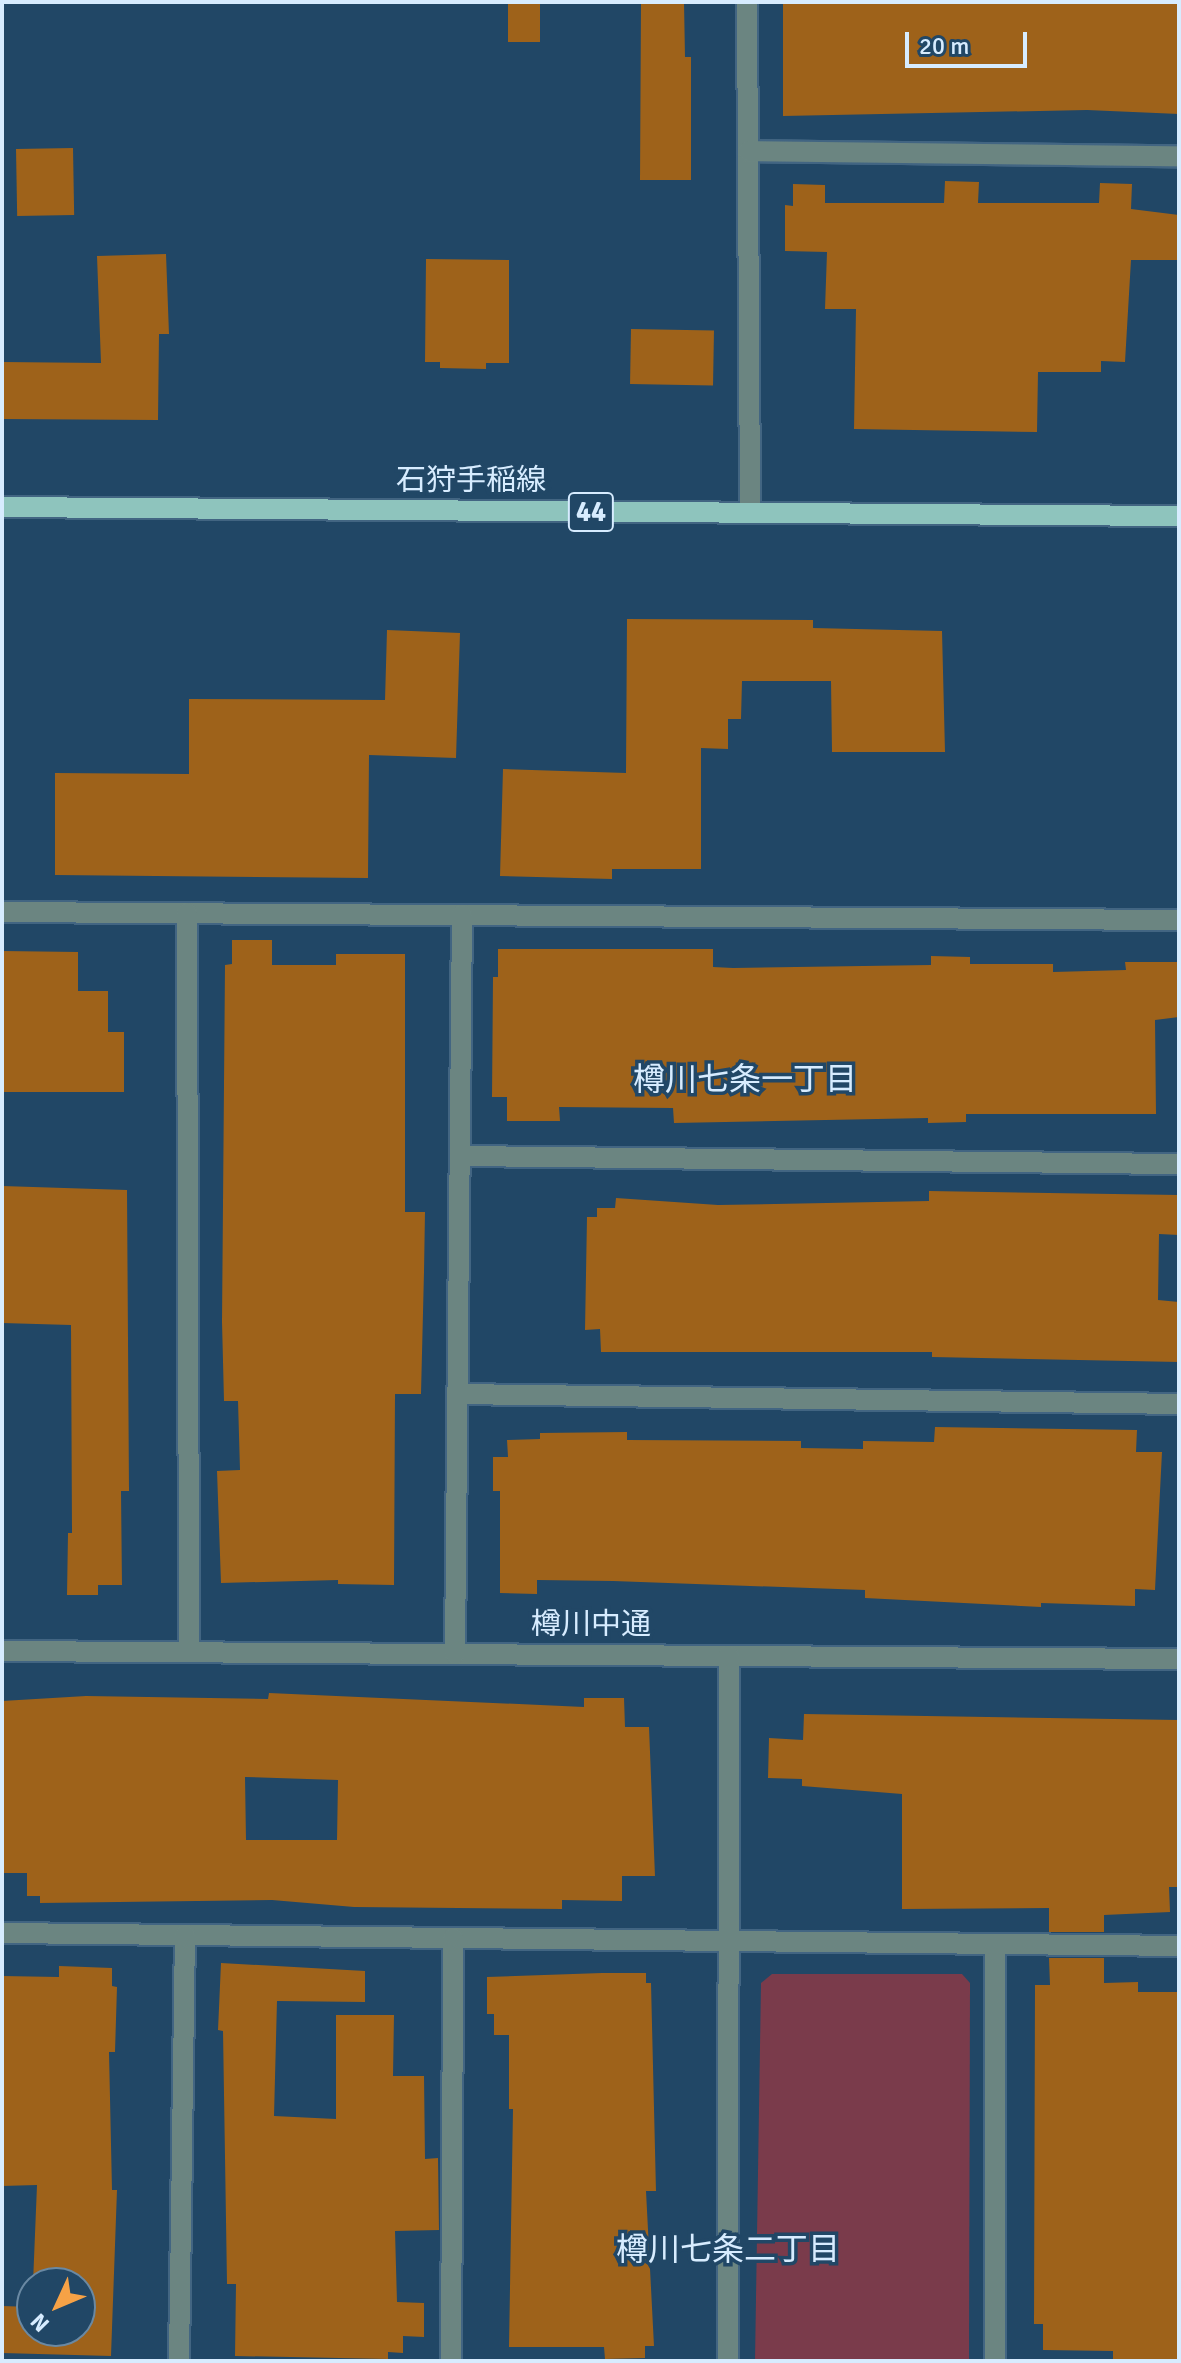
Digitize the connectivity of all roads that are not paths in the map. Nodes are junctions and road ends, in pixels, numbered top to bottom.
1 (747, 2) edge
2 (748, 151) junction
3 (1179, 156) edge
4 (2, 507) edge
5 (750, 513) junction
6 (1179, 516) edge
7 (2, 912) edge
8 (187, 913) junction
9 (462, 915) junction
10 (1179, 920) edge
11 (460, 1156) junction
12 (1179, 1164) edge
13 (457, 1394) junction
14 (1179, 1404) edge
15 (2, 1651) edge
16 (189, 1652) junction
17 (455, 1654) junction
18 (729, 1656) junction
19 (1179, 1659) edge
20 (2, 1933) edge
21 (185, 1935) junction
22 (453, 1938) junction
23 (732, 1941) junction
24 (995, 1944) junction
25 (1179, 1946) edge
26 (179, 2361) edge
27 (451, 2361) edge
28 (728, 2361) edge
29 (995, 2361) edge

1 - 2 street
2 - 3 street
2 - 5 street
4 - 5 main road, 石狩手稲線 / 44
5 - 6 main road, 石狩手稲線 / 44
7 - 8 street
8 - 9 street
8 - 16 street
9 - 10 street
9 - 11 street
11 - 12 street
11 - 13 street
13 - 14 street
13 - 17 street
15 - 16 street, 樽川中通
16 - 17 street, 樽川中通
17 - 18 street, 樽川中通
18 - 19 street, 樽川中通
18 - 23 street
20 - 21 street
21 - 22 street
21 - 26 street
22 - 23 street
22 - 27 street
23 - 24 street
23 - 28 street
24 - 25 street
24 - 29 street

